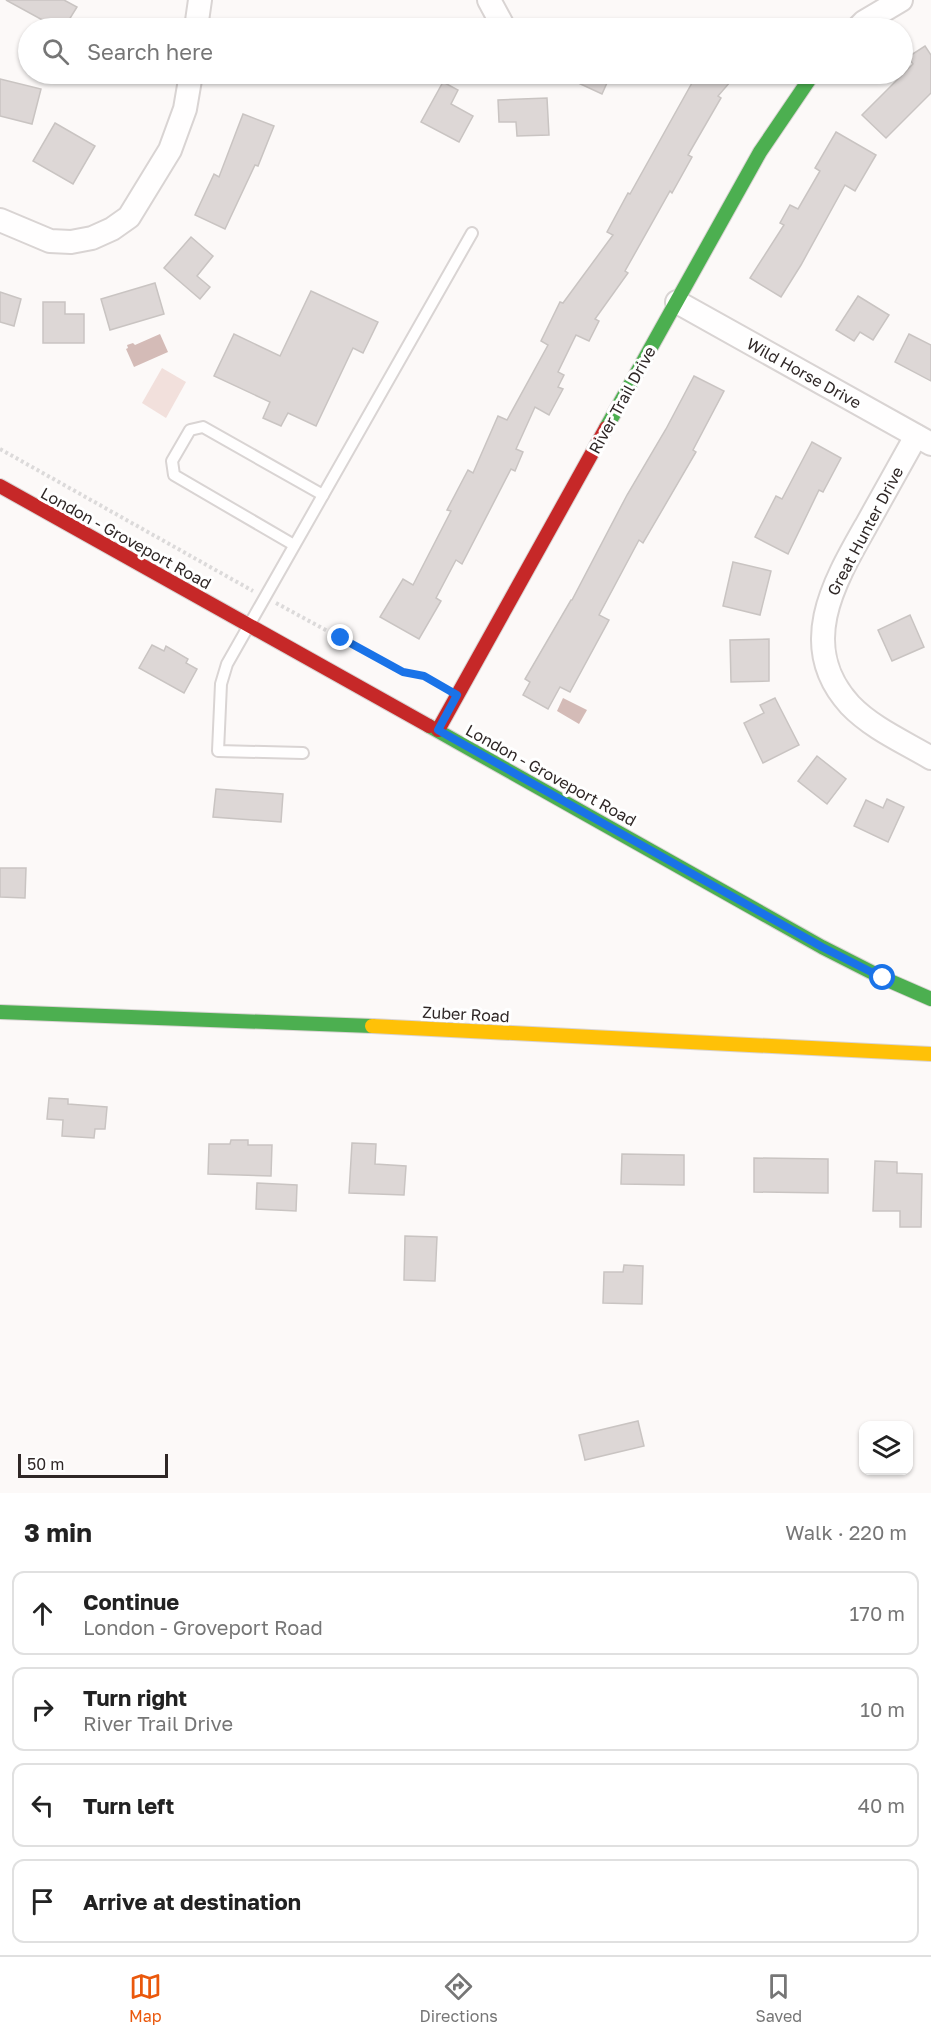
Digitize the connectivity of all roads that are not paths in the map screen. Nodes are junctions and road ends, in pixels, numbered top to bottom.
1 (200, 0) edge
2 (489, 0) edge
3 (901, 0) edge
4 (197, 18) edge
5 (498, 18) edge
6 (871, 18) edge
7 (189, 84) edge
8 (806, 84) edge
9 (0, 220) edge
10 (472, 233) dead end
11 (677, 302) junction
12 (924, 440) edge
13 (0, 486) edge
14 (323, 495) junction
15 (294, 545) junction
16 (249, 625) junction
17 (438, 730) junction
18 (303, 753) dead end
19 (931, 758) edge
20 (931, 999) edge
21 (0, 1012) edge
22 (931, 1054) edge

1 - 4 street
2 - 5 street
3 - 6 street
7 - 9 street
8 - 11 street, River Trail Drive
10 - 14 lane
11 - 12 street, Wild Horse Drive
11 - 17 street, River Trail Drive
12 - 19 street, Great Hunter Drive
13 - 16 street, London - Groveport Road
14 - 15 lane
14 - 15 lane
15 - 16 lane
16 - 17 street, London - Groveport Road
16 - 18 lane
17 - 20 street, London - Groveport Road
21 - 22 street, Zuber Road

